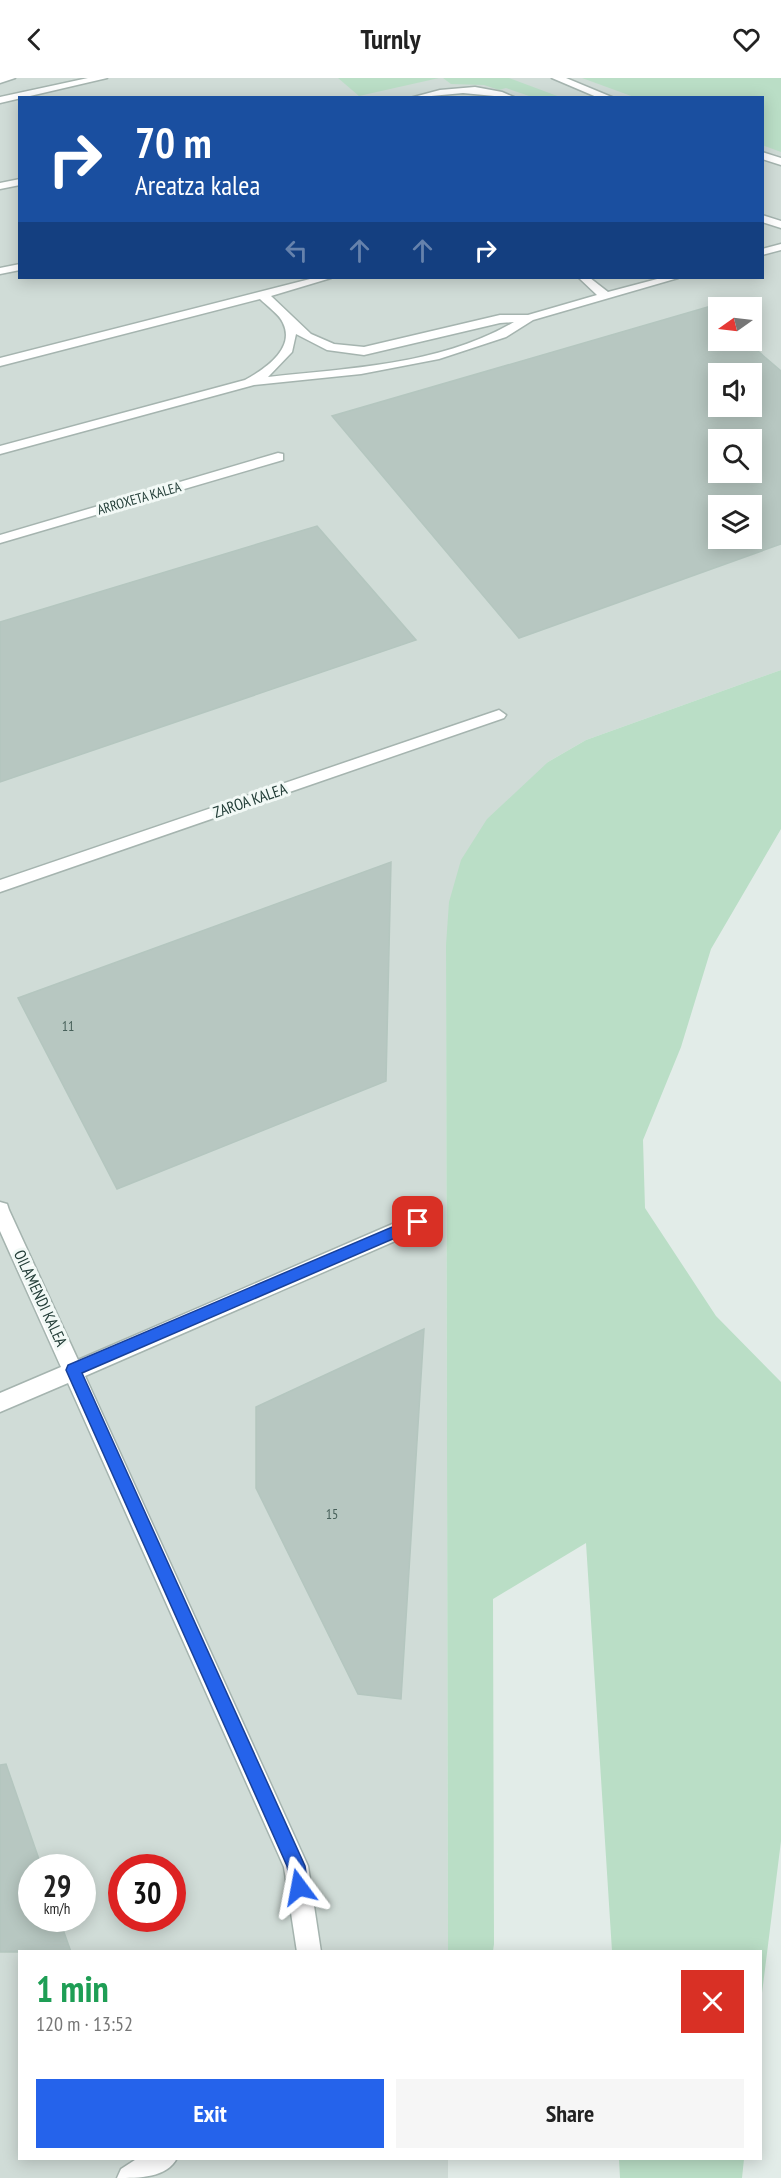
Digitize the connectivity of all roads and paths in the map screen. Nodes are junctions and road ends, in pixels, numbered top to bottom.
1 (10, 78) edge
2 (102, 78) edge
3 (557, 78) edge
4 (0, 80) edge
5 (18, 96) edge
6 (19, 96) edge
7 (424, 96) edge
8 (504, 96) edge
9 (604, 96) edge
10 (0, 100) edge
11 (764, 156) edge
12 (781, 162) edge
13 (18, 182) edge
14 (0, 186) edge
15 (764, 219) edge
16 (781, 225) edge
17 (781, 246) edge
18 (765, 251) edge
19 (18, 267) edge
20 (0, 271) edge
21 (322, 279) edge
22 (585, 279) edge
23 (668, 279) edge
24 (263, 295) junction
25 (605, 296) junction
26 (529, 318) junction
27 (289, 324) junction
28 (0, 362) edge
29 (249, 383) junction
30 (0, 450) edge
31 (278, 457) dead end
32 (0, 539) edge
33 (499, 715) dead end
34 (0, 886) edge
35 (0, 1210) edge
36 (418, 1222) dead end
37 (74, 1370) junction
38 (0, 1403) edge
39 (309, 1950) edge
40 (161, 2160) edge
41 (130, 2178) edge

1 - 4 street
2 - 6 street
3 - 9 street
5 - 10 street
7 - 8 street
11 - 12 street
13 - 14 street
15 - 16 street
17 - 18 street
19 - 20 street
21 - 24 street
22 - 25 street
23 - 25 street
24 - 27 street
24 - 28 street
25 - 26 street
26 - 27 street
26 - 29 street
27 - 29 street
29 - 30 street
31 - 32 street, ARROXETA KALEA
33 - 34 street, ZAROA KALEA
35 - 37 street, OILAMENDI KALEA
36 - 37 street
37 - 38 street
37 - 39 street, OILAMENDI KALEA
40 - 41 street

